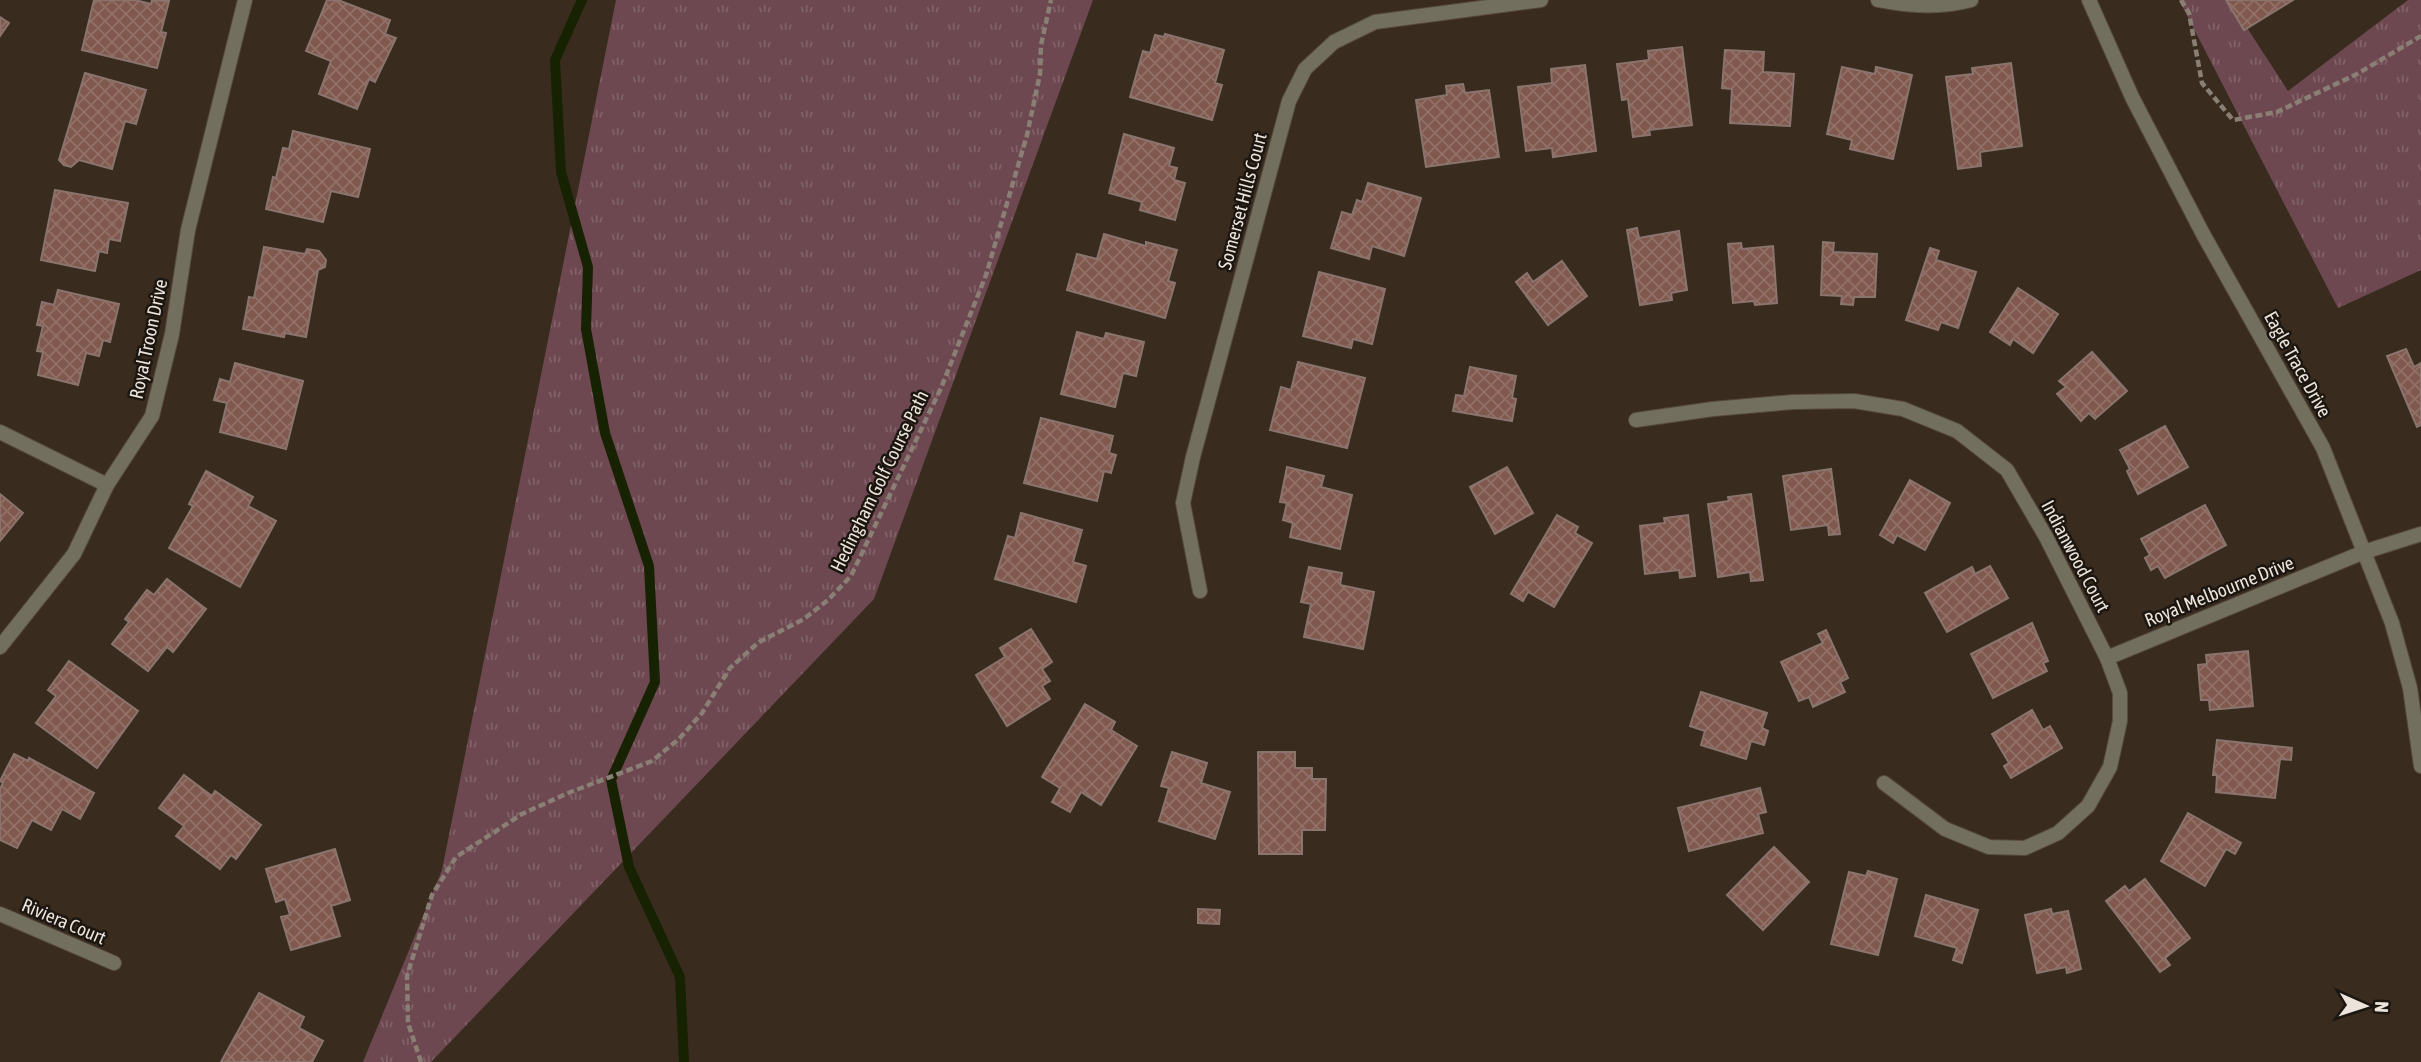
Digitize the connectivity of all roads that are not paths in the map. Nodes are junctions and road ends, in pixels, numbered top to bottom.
1 (245, 0) edge
2 (1541, 0) edge
3 (1878, 0) edge
4 (1971, 0) edge
5 (2089, 0) edge
6 (1636, 420) dead end
7 (0, 432) edge
8 (107, 485) junction
9 (2421, 534) edge
10 (2364, 552) junction
11 (1200, 591) dead end
12 (0, 647) edge
13 (2106, 658) junction
14 (2421, 766) edge
15 (1884, 783) dead end
16 (0, 914) edge
17 (114, 963) dead end

1 - 8 street, Royal Troon Drive
2 - 11 street, Somerset Hills Court
3 - 4 street
5 - 10 street, Eagle Trace Drive
6 - 13 street, Indianwood Court
7 - 8 street
8 - 12 street, Royal Troon Drive
9 - 10 street, Royal Melbourne Drive
10 - 13 street, Royal Melbourne Drive
10 - 14 street, Eagle Trace Drive
13 - 15 street, Indianwood Court
16 - 17 street, Riviera Court

